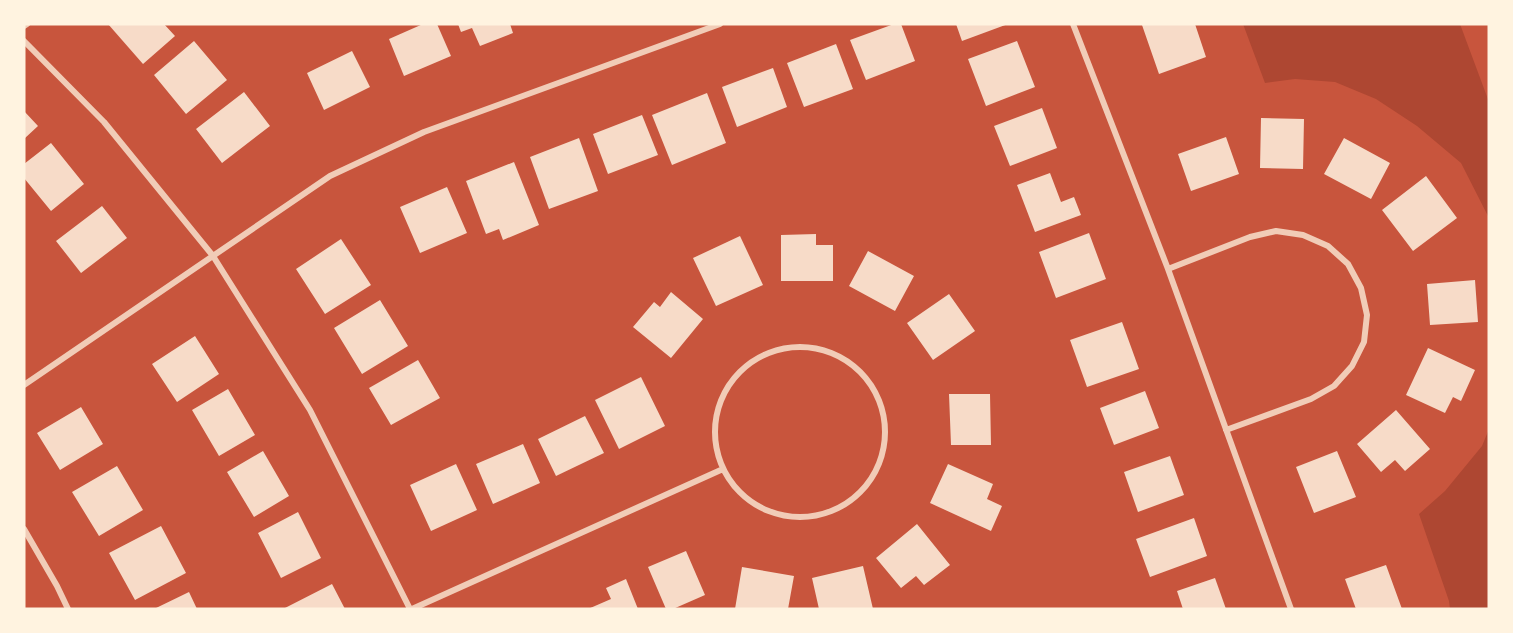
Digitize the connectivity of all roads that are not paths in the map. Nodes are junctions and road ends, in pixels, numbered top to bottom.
1 (720, 24) edge
2 (1073, 24) edge
3 (24, 41) edge
4 (213, 256) junction
5 (1168, 269) junction
6 (24, 385) edge
7 (1226, 430) junction
8 (723, 469) junction
9 (24, 530) edge
10 (68, 609) edge
11 (411, 609) edge
12 (1291, 609) edge

1 - 4 street
2 - 5 street
3 - 4 street
4 - 6 street
4 - 11 street
5 - 7 street
5 - 7 street
7 - 12 street
8 - 8 street
8 - 11 street
9 - 10 street

